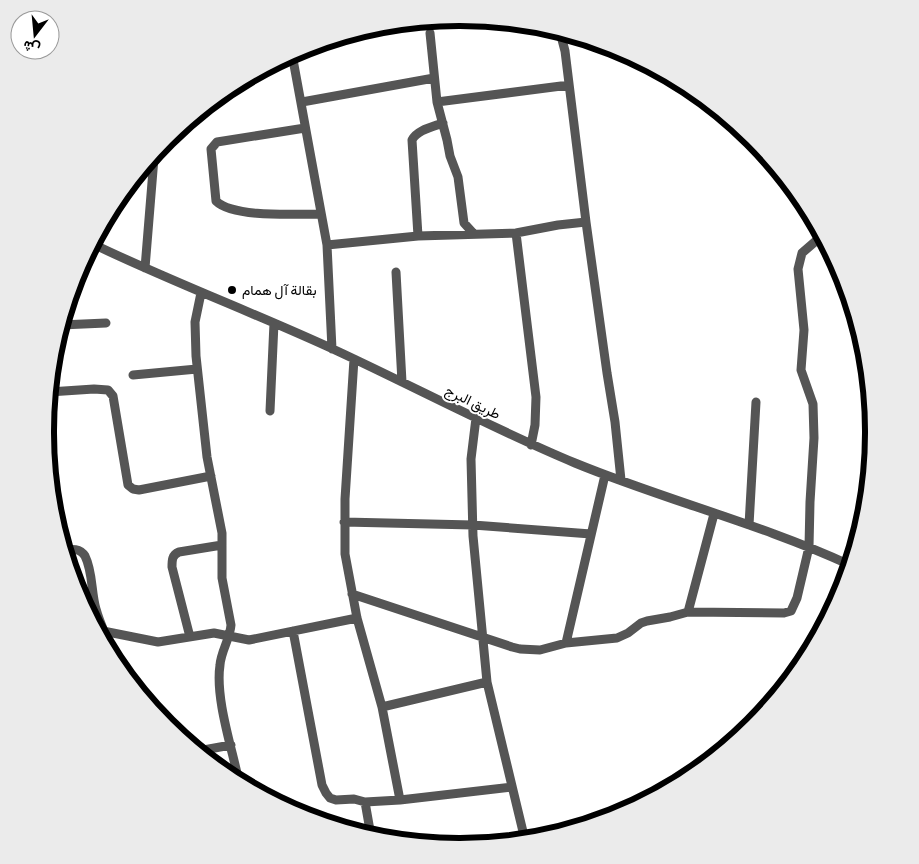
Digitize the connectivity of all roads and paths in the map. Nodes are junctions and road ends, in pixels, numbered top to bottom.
1 (430, 33) dead end
2 (561, 39) edge
3 (294, 62) edge
4 (434, 78) junction
5 (569, 85) junction
6 (302, 102) junction
7 (437, 102) junction
8 (443, 123) junction
9 (306, 128) junction
10 (153, 165) edge
11 (320, 214) junction
12 (586, 222) junction
13 (516, 233) junction
14 (474, 234) junction
15 (418, 236) junction
16 (817, 240) edge
17 (327, 245) junction
18 (99, 247) edge
19 (145, 268) junction
20 (396, 272) dead end
21 (201, 294) junction
22 (106, 323) dead end
23 (274, 323) junction
24 (69, 324) edge
25 (332, 349) junction
26 (354, 359) junction
27 (197, 369) junction
28 (132, 375) dead end
29 (402, 382) junction
30 (56, 392) edge
31 (756, 402) dead end
32 (270, 412) dead end
33 (476, 418) junction
34 (532, 445) junction
35 (605, 475) junction
36 (210, 476) junction
37 (621, 480) junction
38 (714, 514) junction
39 (344, 522) junction
40 (473, 525) junction
41 (749, 525) junction
42 (591, 534) junction
43 (222, 545) junction
44 (809, 547) junction
45 (71, 549) edge
46 (844, 562) edge
47 (352, 594) junction
48 (688, 612) junction
49 (97, 613) edge
50 (357, 618) junction
51 (106, 631) edge
52 (293, 631) junction
53 (229, 635) junction
54 (482, 636) junction
55 (190, 637) junction
56 (566, 643) junction
57 (487, 682) junction
58 (382, 707) junction
59 (231, 745) junction
60 (207, 749) edge
61 (237, 771) edge
62 (512, 787) junction
63 (400, 800) junction
64 (365, 802) junction
65 (370, 828) edge
66 (523, 832) edge

1 - 4 street
2 - 5 street
3 - 6 street
4 - 6 street
4 - 7 street
5 - 7 street
5 - 12 street
6 - 9 street
7 - 8 street
8 - 14 street
8 - 15 street
9 - 11 street
9 - 11 street
10 - 19 street
11 - 17 street
12 - 13 street
12 - 37 street
13 - 14 street
13 - 34 street
14 - 15 street
15 - 17 street
16 - 44 street
17 - 25 street
18 - 19 street, طريق البرج
19 - 21 street, طريق البرج
20 - 29 street
21 - 23 street, طريق البرج
21 - 27 street
22 - 24 street
23 - 25 street, طريق البرج
23 - 32 street
25 - 26 street, طريق البرج
26 - 29 street, طريق البرج
26 - 39 street
27 - 28 street
27 - 36 street
29 - 33 street, طريق البرج
30 - 36 street
31 - 41 street
33 - 34 street, طريق البرج
33 - 40 street
34 - 35 street, طريق البرج
35 - 37 street, طريق البرج
35 - 42 street
36 - 43 street
37 - 38 street, طريق البرج
38 - 41 street, طريق البرج
38 - 48 street
39 - 40 street
39 - 47 street
40 - 42 street
40 - 54 street
41 - 44 street, طريق البرج
42 - 56 street
43 - 53 street
43 - 55 street
44 - 46 street, طريق البرج
44 - 48 street
45 - 49 street
47 - 50 street
47 - 54 street
48 - 56 street
50 - 52 street
50 - 58 street
51 - 55 street
52 - 53 street
52 - 64 street
53 - 55 street
53 - 59 street
54 - 56 street
54 - 57 street
57 - 58 street
57 - 62 street
58 - 63 street
59 - 60 street
59 - 61 street
62 - 63 street
62 - 66 street
63 - 64 street
64 - 65 street

